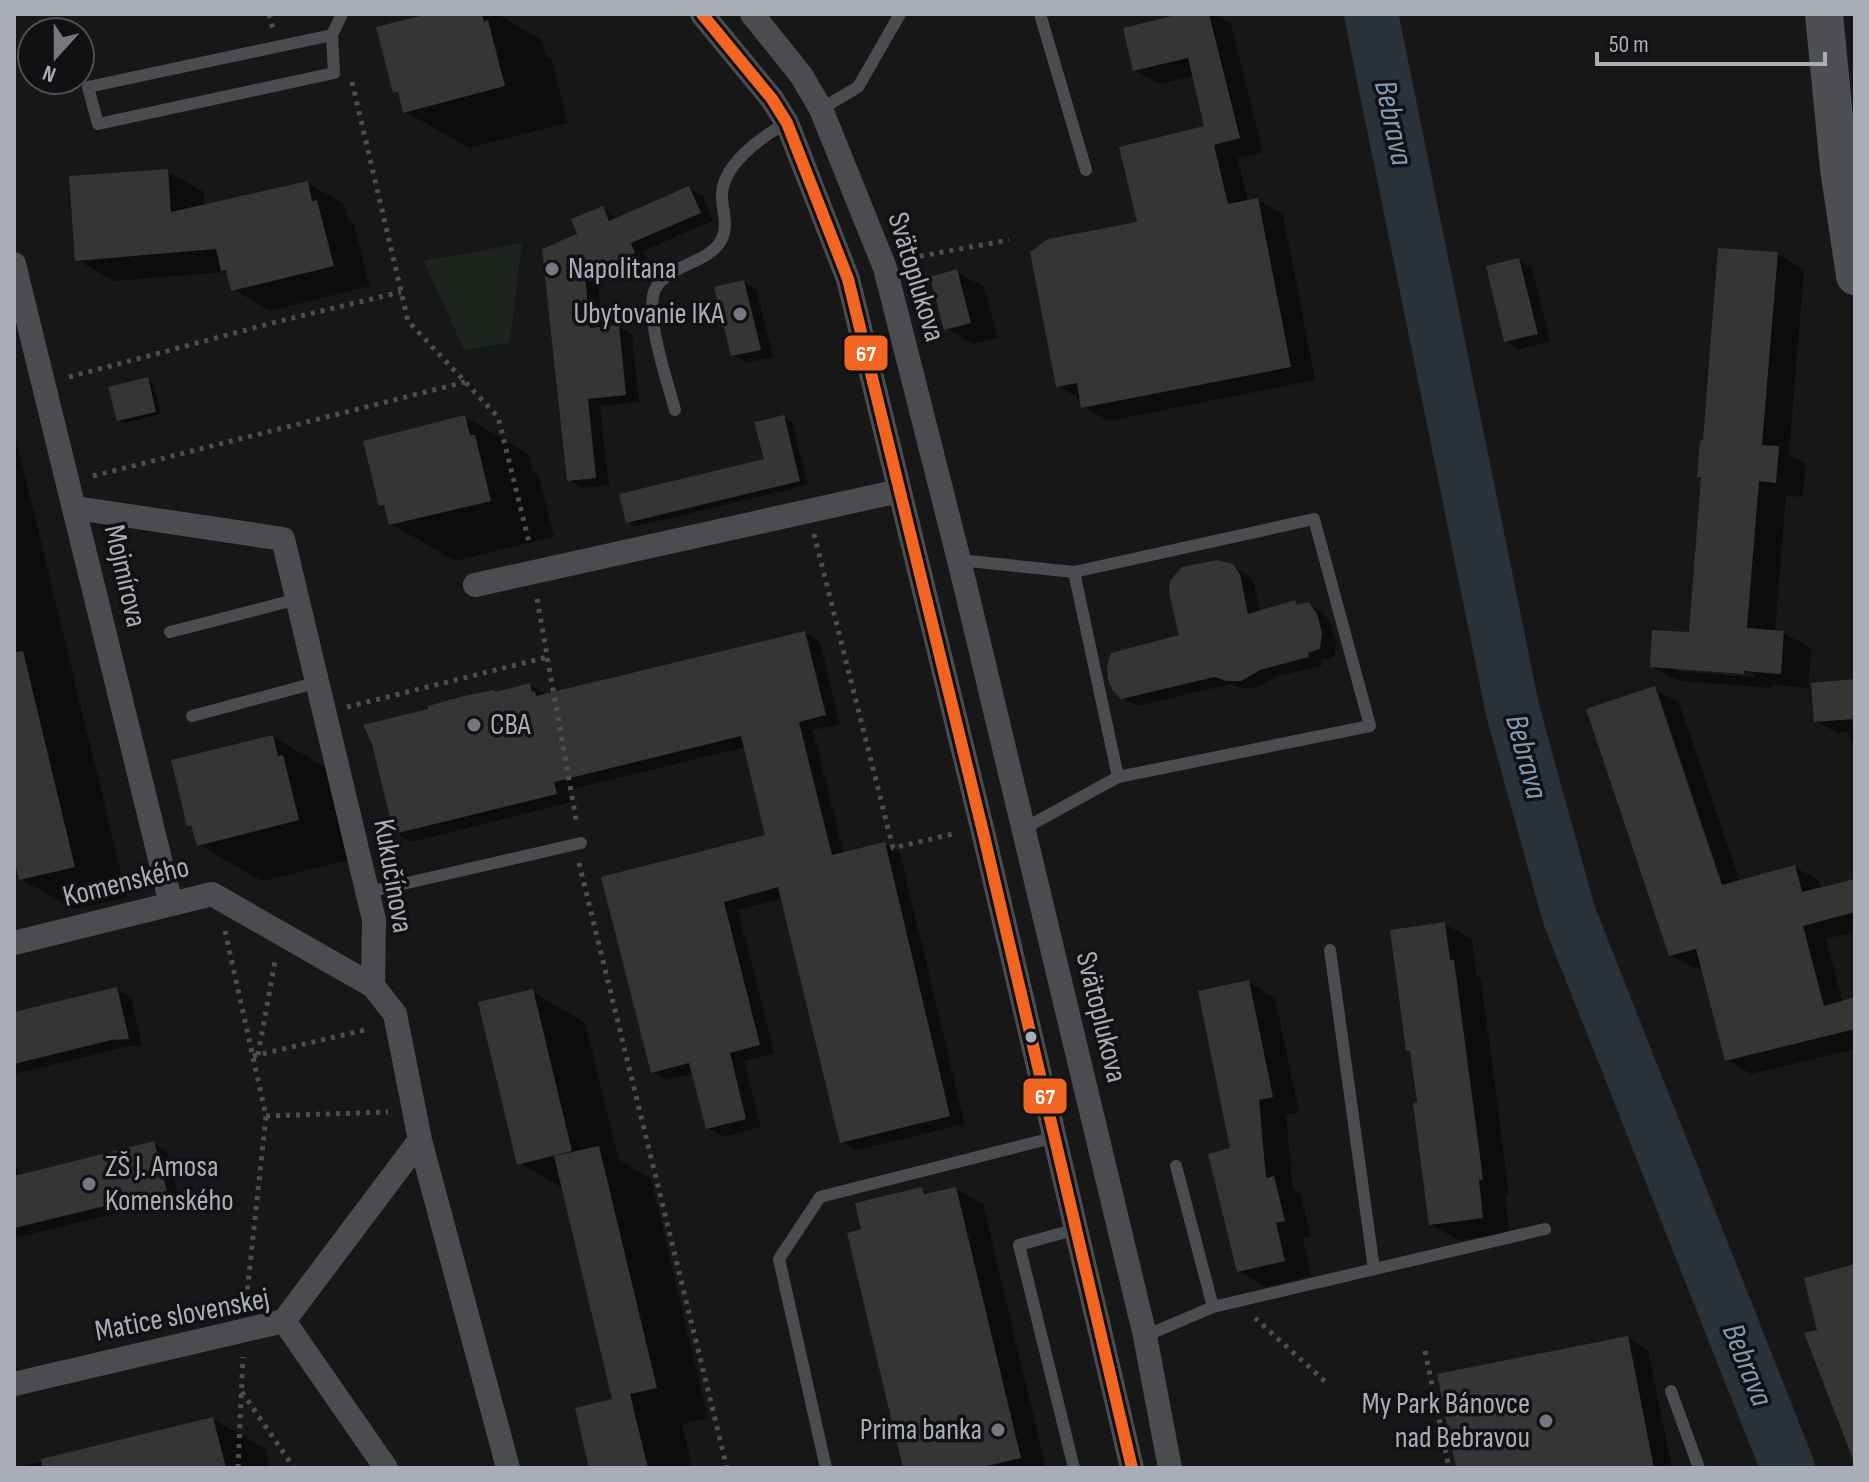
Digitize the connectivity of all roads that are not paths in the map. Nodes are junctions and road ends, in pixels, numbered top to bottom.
1 (342, 14) edge
2 (702, 14) edge
3 (752, 14) edge
4 (900, 14) edge
5 (1040, 14) edge
6 (1824, 14) edge
7 (332, 35) junction
8 (821, 109) junction
9 (787, 123) junction
10 (1086, 170) dead end
11 (14, 264) edge
12 (1855, 276) edge
13 (675, 410) dead end
14 (899, 491) junction
15 (76, 508) junction
16 (962, 572) junction
17 (1074, 572) junction
18 (475, 585) dead end
19 (925, 591) junction
20 (298, 599) junction
21 (170, 632) dead end
22 (319, 682) junction
23 (192, 716) dead end
24 (1118, 777) junction
25 (1022, 829) junction
26 (581, 843) road end
27 (368, 892) junction
28 (171, 904) junction
29 (14, 943) edge
30 (1330, 950) dead end
31 (373, 986) junction
32 (1056, 1137) junction
33 (420, 1140) junction
34 (1176, 1166) dead end
35 (1077, 1229) junction
36 (1545, 1229) dead end
37 (1374, 1269) junction
38 (1213, 1307) junction
39 (284, 1321) junction
40 (1145, 1336) junction
41 (14, 1384) edge
42 (1671, 1391) dead end
43 (386, 1468) edge
44 (508, 1468) edge
45 (826, 1468) edge
46 (1074, 1468) edge
47 (1132, 1468) edge
48 (1170, 1468) edge
49 (1699, 1468) edge

1 - 7 lane
2 - 9 street
3 - 8 street, Svätoplukova
4 - 8 lane
5 - 10 lane
6 - 12 main road
7 - 7 lane
8 - 16 street, Svätoplukova
9 - 13 lane
9 - 14 street
11 - 15 street, Mojmírova
14 - 18 street
14 - 19 street
15 - 20 street, Kukučínova
15 - 28 street, Mojmírova
16 - 17 lane
16 - 19 street
16 - 25 street, Svätoplukova
17 - 24 lane
17 - 24 lane
19 - 32 street
20 - 21 lane
20 - 22 street, Kukučínova
22 - 23 lane
22 - 27 street, Kukučínova
24 - 25 lane
25 - 40 street, Svätoplukova
26 - 27 lane
27 - 31 street, Kukučínova
28 - 29 street, Komenského
28 - 31 street, Komenského
30 - 37 lane
31 - 33 street
32 - 35 street
32 - 45 lane
33 - 39 street
33 - 44 street
34 - 38 lane
35 - 46 lane
35 - 47 street
36 - 37 lane
37 - 38 lane
38 - 40 lane
39 - 41 street, Matice slovenskej
39 - 43 street, Matice slovenskej
40 - 48 street, Svätoplukova
42 - 49 lane

